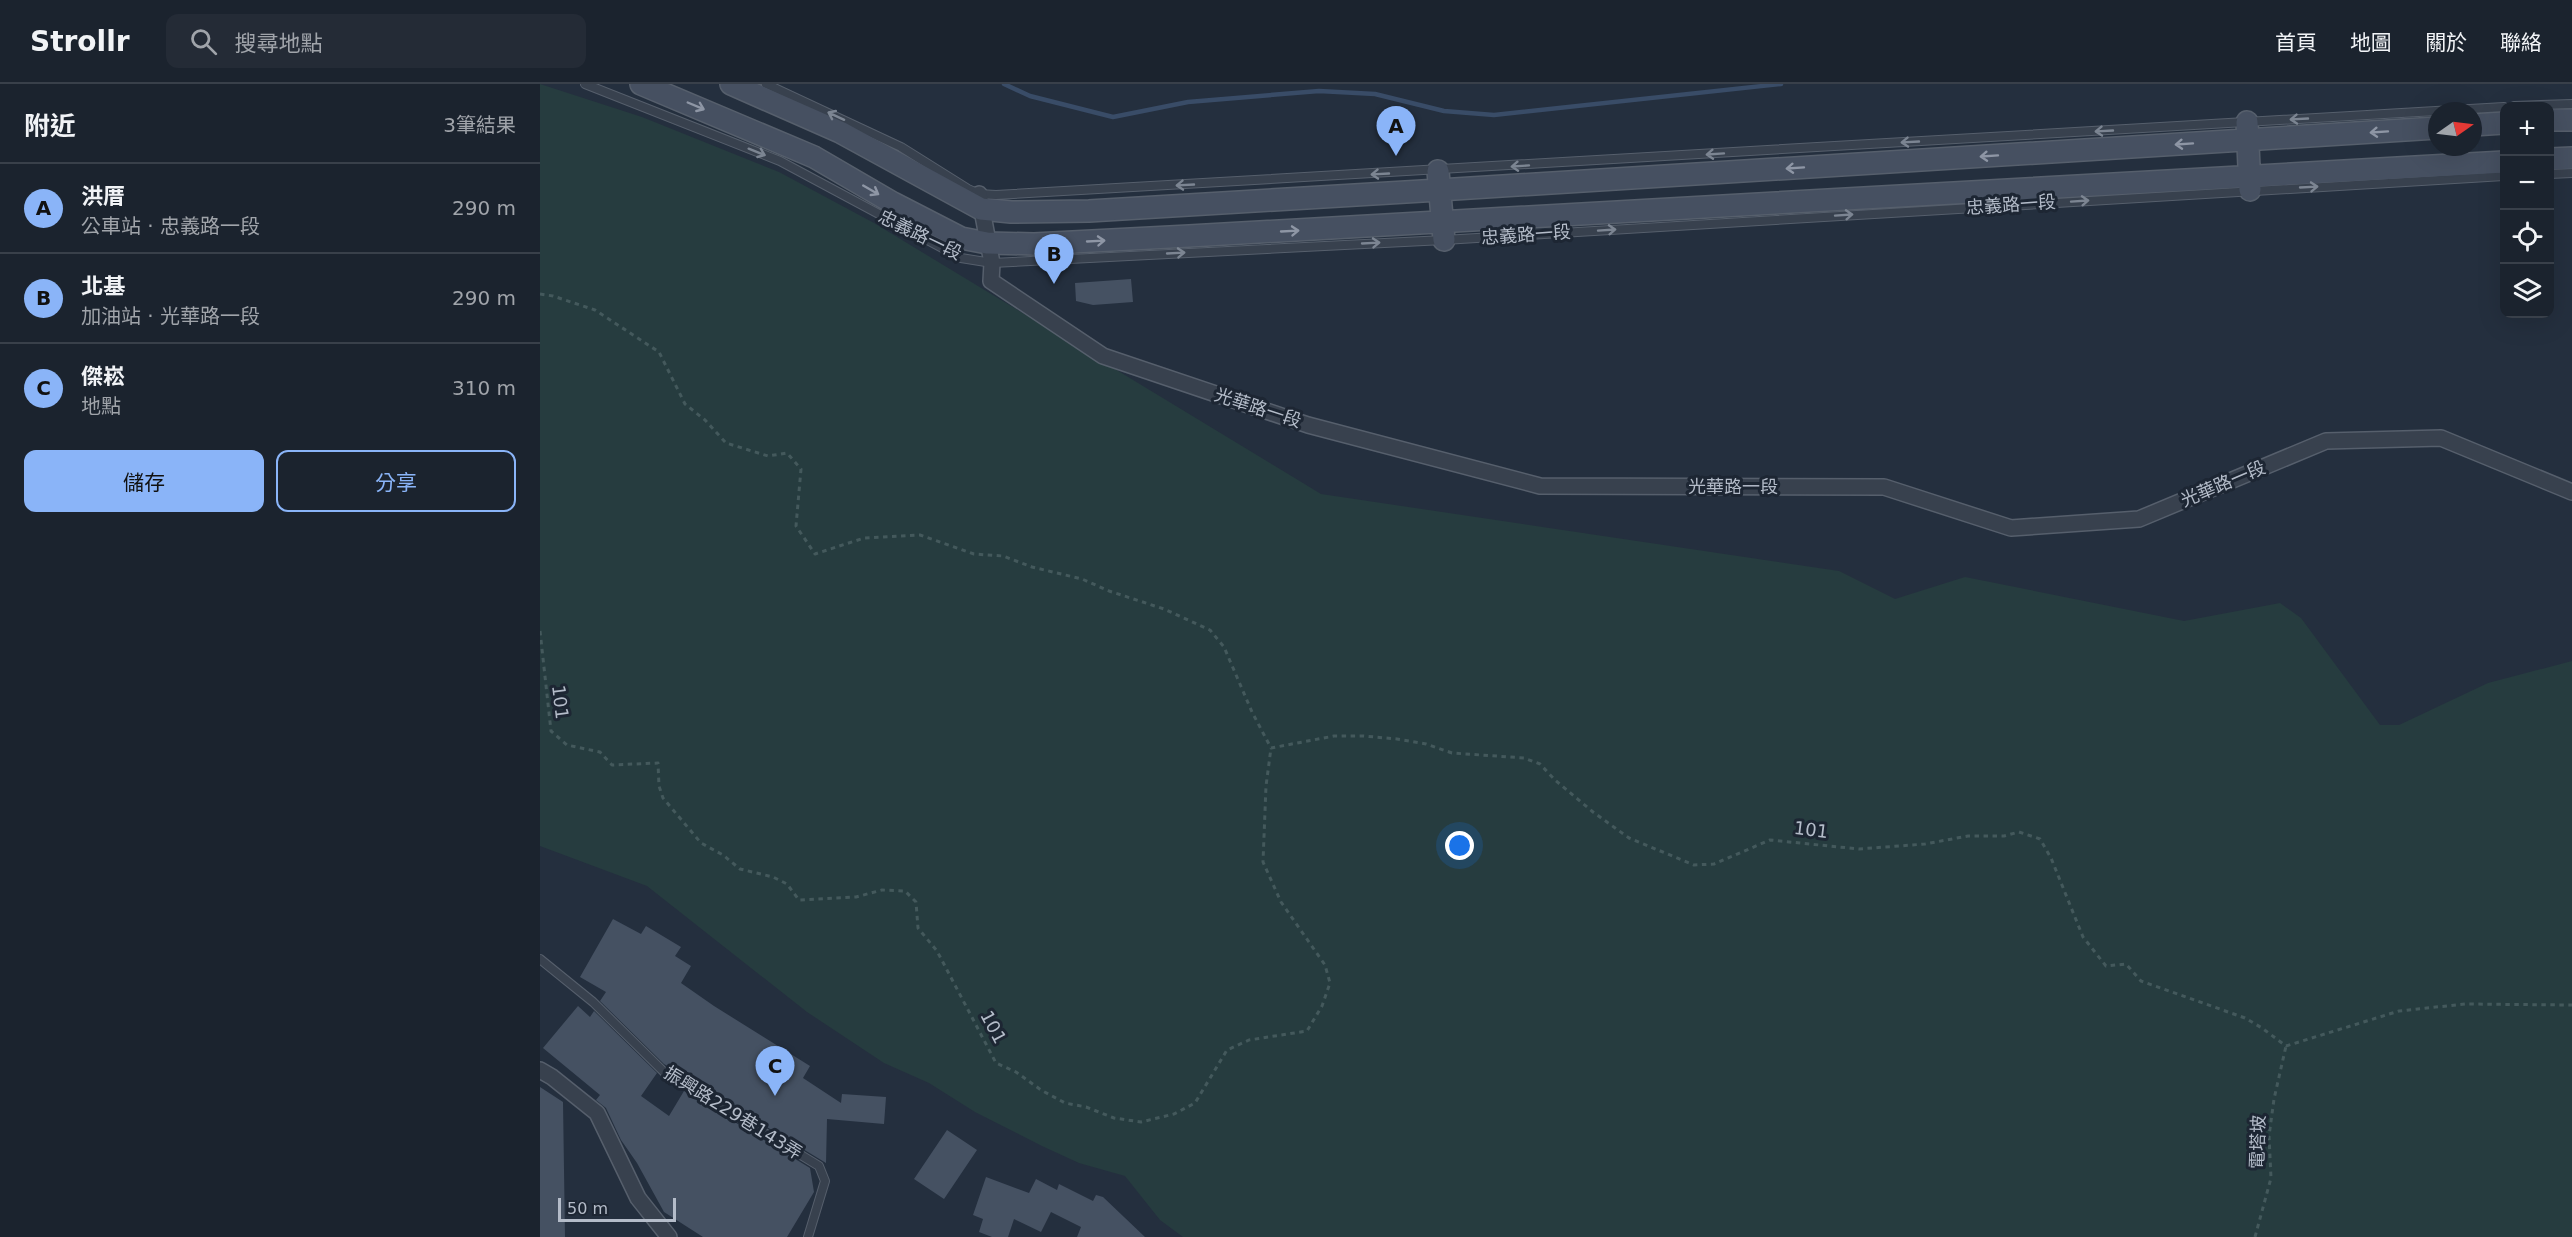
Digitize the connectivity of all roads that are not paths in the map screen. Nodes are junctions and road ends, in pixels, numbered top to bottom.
1 (585, 84) edge
2 (641, 84) edge
3 (731, 84) edge
4 (766, 84) edge
5 (2572, 104) edge
6 (2554, 105) edge
7 (2500, 107) edge
8 (2554, 120) edge
9 (2572, 120) edge
10 (2500, 123) edge
11 (2482, 124) edge
12 (2428, 128) edge
13 (2247, 131) junction
14 (2572, 158) edge
15 (2554, 159) edge
16 (2500, 162) edge
17 (2572, 173) edge
18 (2554, 174) edge
19 (2500, 176) edge
20 (1439, 181) junction
21 (2250, 183) junction
22 (980, 202) junction
23 (1443, 231) junction
24 (989, 253) junction
25 (2572, 492) edge
26 (540, 959) edge
27 (540, 1070) edge
28 (669, 1237) edge
29 (808, 1237) edge

1 -> 24 lane, 忠義路一段
2 -> 24 main road, 忠義路一段
3 - 22 main road
22 -> 4 lane
5 - 6 lane
7 -> 13 lane
8 - 9 main road
10 - 11 main road
12 -> 13 main road
13 -> 20 main road
13 - 21 main road
14 - 15 main road
16 - 21 main road, 忠義路一段
17 - 18 lane
21 -> 19 lane, 忠義路一段
20 -> 22 main road
20 - 23 main road
23 -> 21 main road, 忠義路一段
22 - 24 street, 光華路一段
24 -> 23 main road, 忠義路一段
24 - 25 street, 光華路一段
26 - 29 lane, 振興路229巷143弄
27 - 28 street

